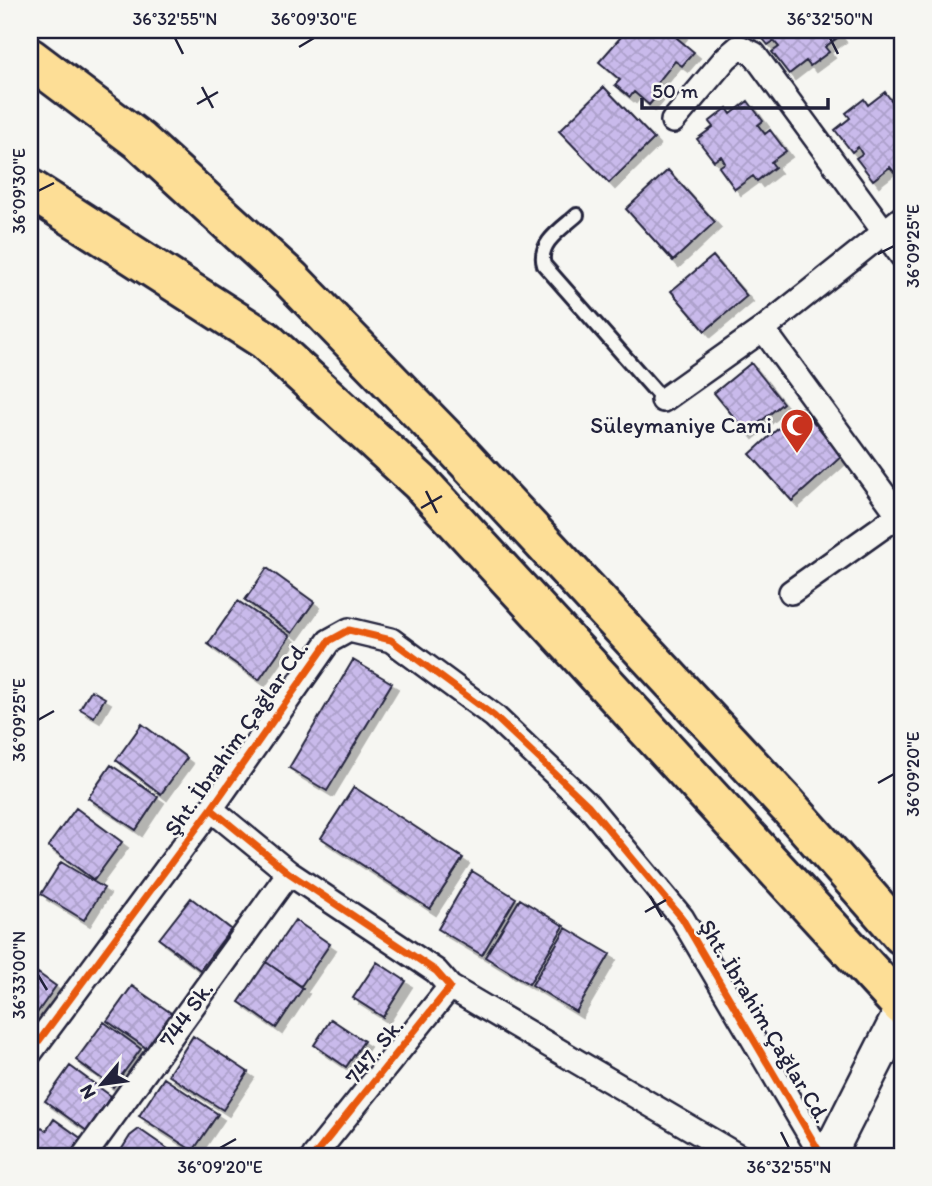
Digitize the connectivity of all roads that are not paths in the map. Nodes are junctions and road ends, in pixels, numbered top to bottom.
1 (30, 58) edge
2 (673, 121) dead end
3 (30, 189) edge
4 (577, 215) dead end
5 (902, 218) edge
6 (884, 232) junction
7 (902, 256) edge
8 (763, 328) junction
9 (663, 400) joint
10 (901, 514) edge
11 (791, 592) dead end
12 (211, 809) junction
13 (289, 873) junction
14 (897, 921) edge
15 (443, 979) junction
16 (902, 1008) edge
17 (30, 1053) edge
18 (84, 1156) edge
19 (314, 1156) edge
20 (738, 1156) edge
21 (822, 1156) edge
22 (828, 1156) edge

1 - 14 highway
2 - 6 street
3 - 16 highway
4 - 9 lane
5 - 6 street
6 - 7 street
6 - 8 street
8 - 9 street
8 - 10 street
10 - 11 street
12 - 13 street
12 - 17 street, Şht. İbrahim Çağlar Cd.
12 - 21 street, Şht. İbrahim Çağlar Cd.
13 - 15 street
13 - 18 street, 744 Sk.
15 - 19 street, 747. Sk.
15 - 20 street
16 - 22 street

